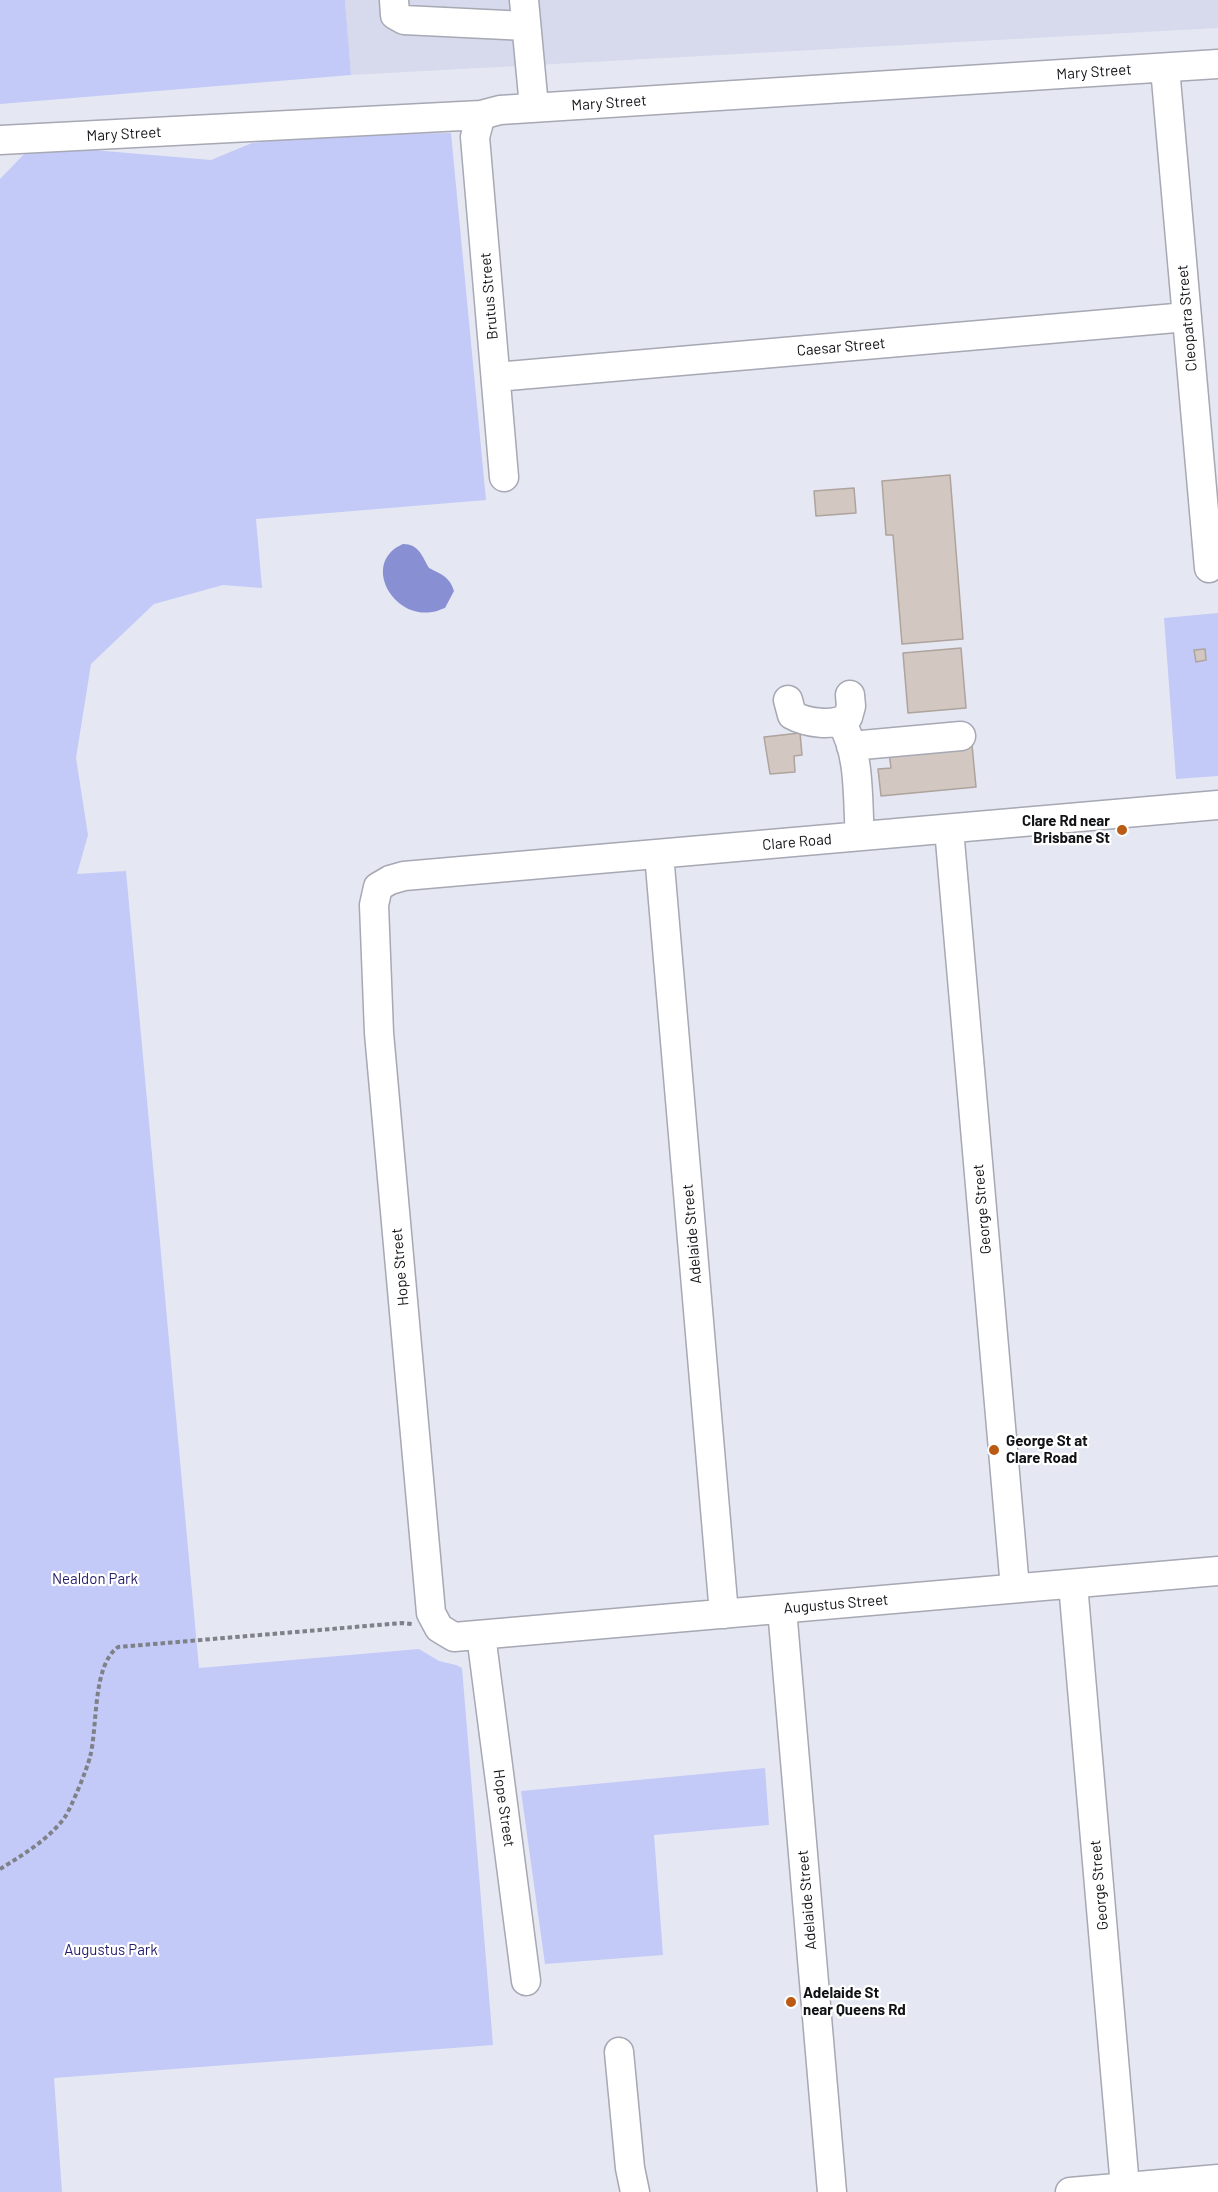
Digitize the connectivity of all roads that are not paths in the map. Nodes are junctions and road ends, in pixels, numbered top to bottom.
1 (394, 0) edge
2 (525, 13) edge
3 (1218, 64) edge
4 (1165, 68) junction
5 (534, 107) junction
6 (481, 114) junction
7 (0, 140) edge
8 (1187, 317) junction
9 (496, 377) junction
10 (504, 477) dead end
11 (1209, 568) dead end
12 (788, 700) dead end
13 (848, 721) junction
14 (961, 735) dead end
15 (1218, 805) edge
16 (949, 829) junction
17 (860, 836) junction
18 (659, 854) junction
19 (378, 887) joint
20 (1218, 1571) edge
21 (1073, 1584) junction
22 (1015, 1588) junction
23 (782, 1609) junction
24 (724, 1614) junction
25 (458, 1634) junction
26 (526, 1981) dead end
27 (619, 2052) dead end
28 (1218, 2180) edge
29 (1125, 2187) junction
30 (635, 2192) edge
31 (832, 2192) edge
32 (1070, 2192) edge

1 - 2 street
2 - 5 street
3 - 4 street, Mary Street
4 - 5 street, Mary Street
4 - 8 street, Cleopatra Street
5 - 6 street, Mary Street
6 - 7 street, Mary Street
6 - 9 street, Brutus Street
8 - 9 street, Caesar Street
8 - 11 street, Cleopatra Street
9 - 10 street, Brutus Street
12 - 13 street
13 - 14 street
13 - 17 street
15 - 16 street, Clare Road
16 - 17 street, Clare Road
16 - 22 street, George Street
17 - 18 street, Clare Road
18 - 19 street, Clare Road
18 - 24 street, Adelaide Street
19 - 25 street, Hope Street
20 - 21 street, Augustus Street
21 - 22 street, Augustus Street
21 - 29 street, George Street
22 - 23 street, Augustus Street
23 - 24 street, Augustus Street
23 - 31 street, Adelaide Street
24 - 25 street, Augustus Street
25 - 26 street, Hope Street
27 - 30 street
28 - 29 street
29 - 32 street

